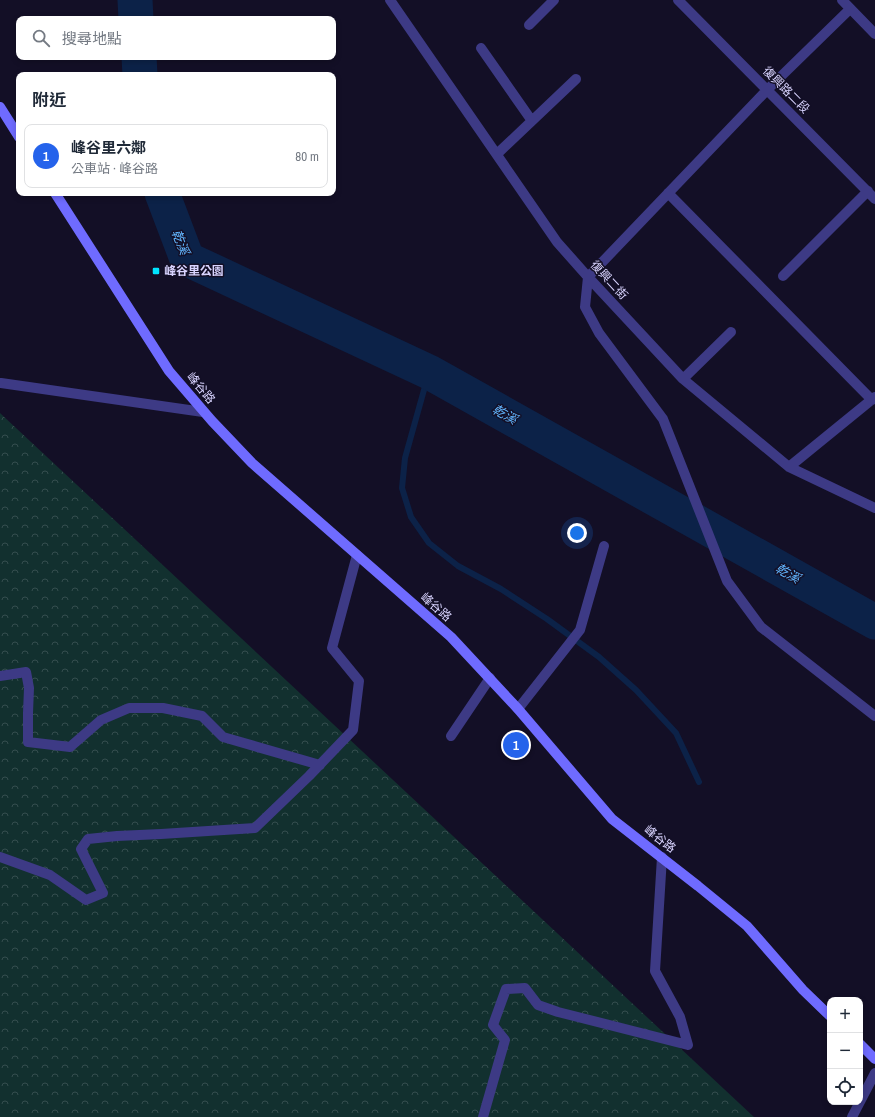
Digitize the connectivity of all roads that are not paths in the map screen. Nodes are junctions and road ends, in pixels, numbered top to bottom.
1 (390, 0) edge
2 (554, 0) edge
3 (678, 0) edge
4 (842, 0) edge
5 (850, 9) junction
6 (530, 25) dead end
7 (875, 34) edge
8 (481, 48) dead end
9 (576, 79) dead end
10 (767, 90) junction
11 (0, 107) edge
12 (532, 121) junction
13 (16, 132) edge
14 (497, 154) junction
15 (668, 193) junction
16 (871, 195) edge
17 (57, 196) edge
18 (783, 276) dead end
19 (588, 277) junction
20 (731, 332) dead end
21 (683, 379) junction
22 (1, 383) edge
23 (874, 399) edge
24 (204, 412) junction
25 (789, 467) junction
26 (875, 508) edge
27 (604, 546) dead end
28 (357, 555) junction
29 (0, 676) edge
30 (490, 678) junction
31 (518, 709) junction
32 (875, 716) edge
33 (452, 736) dead end
34 (320, 765) junction
35 (0, 857) edge
36 (662, 858) junction
37 (827, 1013) edge
38 (863, 1047) edge
39 (875, 1059) edge
40 (875, 1073) edge
41 (483, 1117) edge
42 (852, 1117) edge

1 - 14 lane, 復興二街
2 - 6 lane
3 - 10 lane, 復興路二段
4 - 5 lane
5 - 7 lane
5 - 10 lane
8 - 12 lane
9 - 12 lane
10 - 15 lane
10 - 16 lane, 復興路二段
11 - 13 street
12 - 14 lane
14 - 19 lane, 復興二街
15 - 19 lane
15 - 23 lane
16 - 18 lane
17 - 24 street, 峰谷路
19 - 21 lane, 復興二街
19 - 32 lane
20 - 21 lane
21 - 25 lane, 復興二街
22 - 24 lane
23 - 25 lane
24 - 28 street, 峰谷路
25 - 26 lane, 復興二街
27 - 31 lane
28 - 30 street, 峰谷路
28 - 34 lane
29 - 34 lane
30 - 31 street, 峰谷路
30 - 33 lane
31 - 36 street, 峰谷路
34 - 35 lane
36 - 37 street, 峰谷路
36 - 41 lane
38 - 39 street
40 - 42 lane

